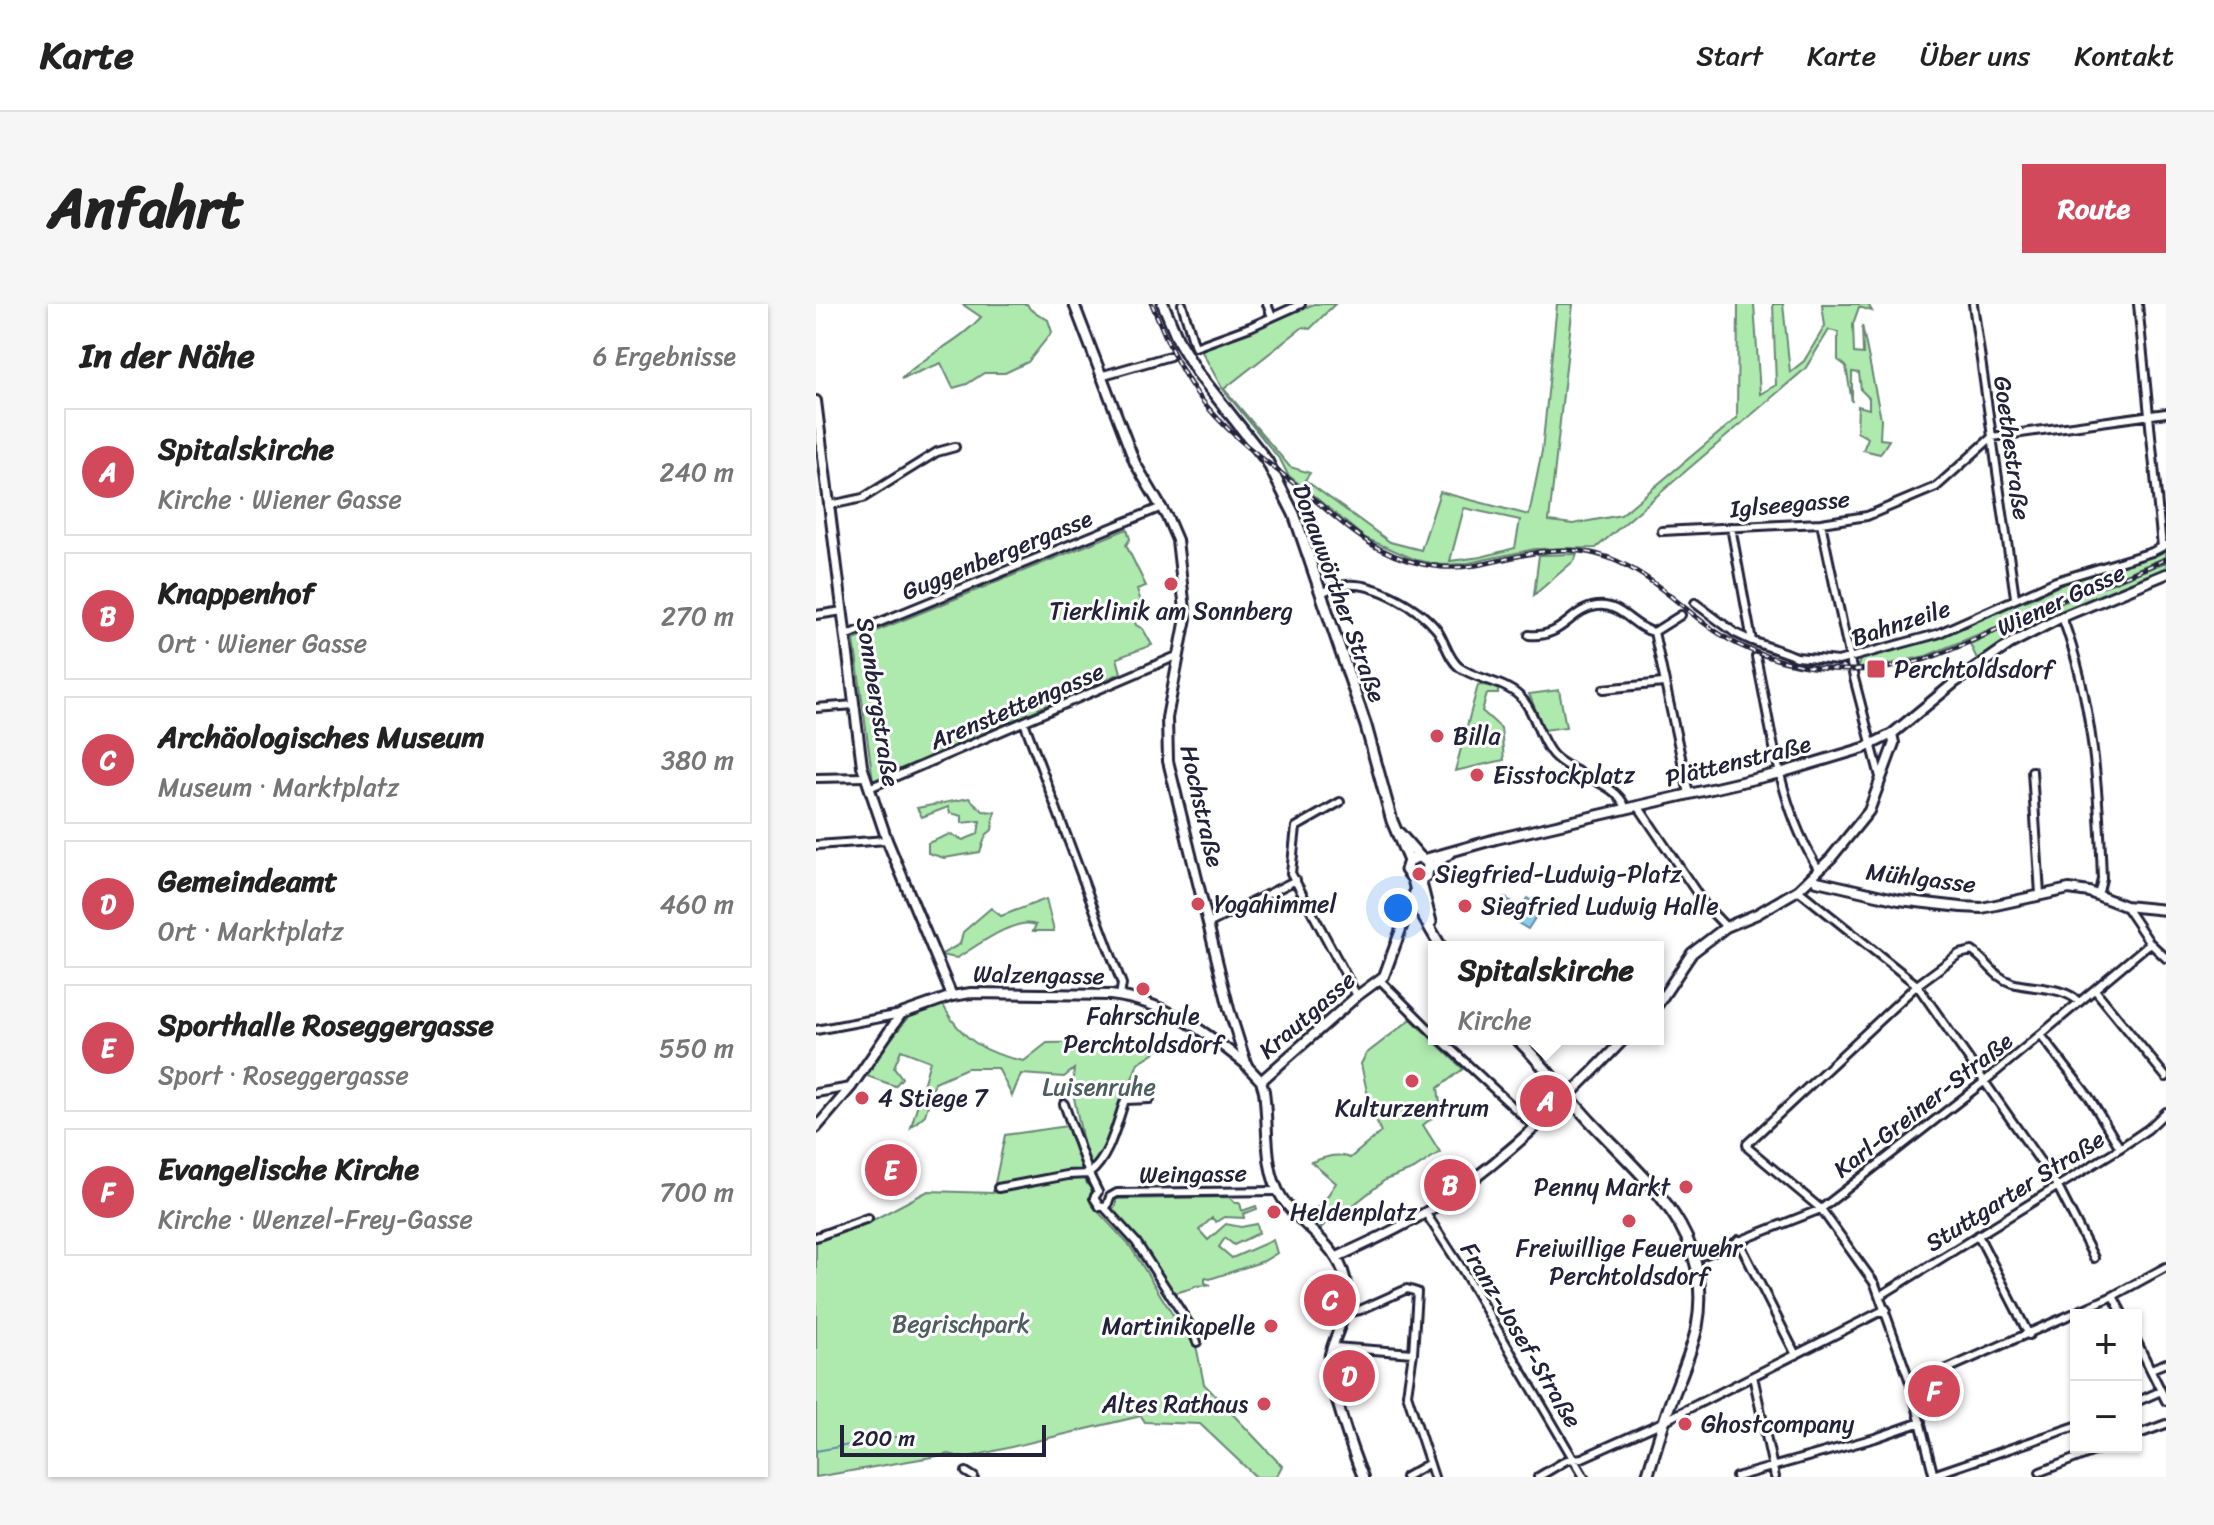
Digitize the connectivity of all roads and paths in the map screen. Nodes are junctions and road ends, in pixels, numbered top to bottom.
1 (1074, 304) edge
2 (1163, 304) edge
3 (1182, 304) edge
4 (1267, 304) edge
5 (1301, 304) edge
6 (1973, 304) edge
7 (2138, 304) edge
8 (1272, 317) junction
9 (1170, 356) dead end
10 (1100, 376) junction
11 (816, 401) edge
12 (2166, 413) edge
13 (2148, 414) junction
14 (818, 430) edge
15 (1992, 437) junction
16 (955, 447) dead end
17 (830, 505) junction
18 (1162, 507) junction
19 (1821, 523) junction
20 (1731, 527) junction
21 (1662, 531) dead end
22 (2164, 546) edge
23 (2166, 574) edge
24 (1322, 592) junction
25 (2015, 597) junction
26 (1695, 603) dead end
27 (843, 611) junction
28 (816, 615) edge
29 (1681, 615) dead end
30 (2062, 617) junction
31 (1654, 632) junction
32 (1529, 635) dead end
33 (846, 636) junction
34 (1752, 641) junction
35 (1179, 655) junction
36 (1756, 657) dead end
37 (1850, 658) junction
38 (1663, 683) junction
39 (1604, 689) dead end
40 (854, 705) junction
41 (816, 708) edge
42 (1024, 722) junction
43 (1892, 734) junction
44 (1870, 745) junction
45 (2032, 771) dead end
46 (1780, 773) junction
47 (865, 777) junction
48 (816, 778) edge
49 (1881, 780) junction
50 (869, 788) junction
51 (1689, 794) junction
52 (1340, 802) dead end
53 (1638, 806) junction
54 (1626, 809) junction
55 (887, 840) junction
56 (816, 845) edge
57 (1450, 854) junction
58 (1417, 859) junction
59 (1429, 869) junction
60 (1816, 873) junction
61 (1417, 879) junction
62 (1296, 880) junction
63 (1798, 890) junction
64 (1415, 891) junction
65 (2040, 894) junction
66 (2098, 896) junction
67 (2125, 906) junction
68 (2136, 908) junction
69 (2166, 910) edge
70 (1210, 923) junction
71 (2138, 926) junction
72 (1726, 927) junction
73 (1434, 933) junction
74 (1438, 941) edge
75 (2150, 943) junction
76 (2166, 958) edge
77 (1380, 980) junction
78 (1917, 985) junction
79 (2095, 990) junction
80 (1664, 995) edge
81 (952, 996) junction
82 (1120, 996) junction
83 (1357, 996) junction
84 (2079, 1002) junction
85 (901, 1014) junction
86 (1428, 1028) edge
87 (816, 1030) edge
88 (2041, 1035) junction
89 (1446, 1045) edge
90 (1523, 1045) edge
91 (1618, 1045) edge
92 (1247, 1066) junction
93 (2166, 1077) edge
94 (1261, 1081) junction
95 (1985, 1081) junction
96 (851, 1087) junction
97 (816, 1093) edge
98 (1570, 1096) junction
99 (1150, 1099) dead end
100 (1064, 1104) dead end
101 (2166, 1112) edge
102 (816, 1128) edge
103 (1536, 1128) junction
104 (2120, 1148) junction
105 (1089, 1174) junction
106 (2058, 1187) junction
107 (998, 1188) dead end
108 (1278, 1191) junction
109 (1098, 1192) junction
110 (1110, 1197) junction
111 (1104, 1207) junction
112 (1821, 1209) junction
113 (1425, 1212) junction
114 (868, 1218) dead end
115 (1978, 1235) junction
116 (816, 1237) edge
117 (1738, 1240) junction
118 (1337, 1257) junction
119 (1696, 1258) junction
120 (2094, 1258) dead end
121 (2166, 1267) edge
122 (1880, 1296) junction
123 (2113, 1296) junction
124 (1886, 1309) junction
125 (2120, 1309) edge
126 (1345, 1313) junction
127 (2029, 1335) junction
128 (1197, 1342) dead end
129 (1334, 1347) junction
130 (2142, 1352) edge
131 (1413, 1353) junction
132 (1796, 1355) junction
133 (2166, 1363) edge
134 (2151, 1369) junction
135 (1753, 1376) junction
136 (1911, 1385) junction
137 (2161, 1391) junction
138 (1672, 1399) junction
139 (2142, 1399) edge
140 (2166, 1401) edge
141 (1686, 1407) junction
142 (1666, 1418) junction
143 (1921, 1422) junction
144 (2166, 1424) edge
145 (2070, 1428) edge
146 (2142, 1433) edge
147 (2089, 1453) edge
148 (1574, 1459) junction
149 (1428, 1464) junction
150 (1773, 1467) junction
151 (966, 1472) dead end
152 (2040, 1472) dead end
153 (1933, 1476) edge
154 (974, 1477) edge
155 (1363, 1477) edge
156 (1405, 1477) edge
157 (1434, 1477) edge
158 (1538, 1477) edge
159 (1584, 1477) edge
160 (1647, 1477) edge
161 (1736, 1477) edge
162 (1775, 1477) edge

1 - 10 main road, Hochstraße
2 - 24 main road, Donauwörther Straße
3 - 8 street
4 - 8 street
5 - 8 street
6 - 15 street, Goethestraße
7 - 13 street
9 - 10 street
10 - 18 main road, Hochstraße
11 - 14 main road, Sonnbergstraße
12 - 13 street
13 - 15 street
13 - 22 street
14 - 17 main road, Sonnbergstraße
15 - 19 street, Iglseegasse
15 - 25 street, Goethestraße
16 - 17 street
17 - 27 main road, Sonnbergstraße
18 - 33 street, Guggenbergergasse
18 - 35 main road, Hochstraße
19 - 20 street, Iglseegasse
19 - 37 street
20 - 21 street, Iglseegasse
20 - 34 street
22 - 25 street, Bahnzeile
23 - 30 main road, Wiener Gasse
24 - 54 street
24 - 58 main road, Donauwörther Straße
25 - 37 street, Bahnzeile
26 - 34 street, Bahnzeile
27 - 28 street
27 - 33 main road, Sonnbergstraße
29 - 31 street
30 - 43 main road, Wiener Gasse
30 - 66 street
31 - 32 street
31 - 38 street
33 - 40 main road, Sonnbergstraße
34 - 37 street, Bahnzeile
35 - 42 street, Arenstettengasse
35 - 70 main road, Hochstraße
36 - 46 street
37 - 44 street
38 - 39 street
38 - 51 street
40 - 41 street
40 - 47 main road, Sonnbergstraße
42 - 50 street, Arenstettengasse
42 - 82 street
43 - 44 main road, Plättenstraße
43 - 49 main road
44 - 46 main road, Plättenstraße
44 - 49 street
45 - 65 street
46 - 51 main road, Plättenstraße
46 - 60 street
47 - 48 street
47 - 50 main road, Sonnbergstraße
49 - 60 main road
50 - 55 main road, Sonnbergstraße
51 - 53 main road, Plättenstraße
52 - 62 street
53 - 54 main road, Plättenstraße
53 - 72 street
54 - 57 main road, Plättenstraße
55 - 56 street
55 - 81 main road, Sonnbergstraße
57 - 58 main road, Plättenstraße
57 - 59 main road, Plättenstraße
58 - 59 main road
58 - 61 main road
59 - 61 main road
60 - 63 main road
60 - 65 main road, Mühlgasse
61 - 64 main road
61 - 73 main road
62 - 70 street
62 - 83 street
63 - 72 main road
63 - 78 street
64 - 73 main road
64 - 77 main road
65 - 66 main road, Mühlgasse
66 - 67 main road, Mühlgasse
67 - 68 main road, Mühlgasse
67 - 71 street
68 - 69 main road, Mühlgasse
68 - 71 street
70 - 92 main road, Hochstraße
71 - 75 street
72 - 80 main road
73 - 74 main road
75 - 76 street
75 - 79 street, Karl-Greiner-Straße
77 - 83 main road, Krautgasse
77 - 86 street
78 - 84 street
78 - 95 street
78 - 112 street
79 - 84 street, Karl-Greiner-Straße
79 - 93 street
81 - 82 main road, Walzengasse
81 - 85 main road, Walzengasse
82 - 92 main road, Walzengasse
83 - 94 main road, Krautgasse
84 - 88 street, Karl-Greiner-Straße
85 - 87 street, Walzengasse
85 - 96 main road
88 - 95 street, Karl-Greiner-Straße
88 - 104 street
89 - 103 street
90 - 98 main road
91 - 98 main road
92 - 94 main road, Hochstraße
94 - 108 main road
95 - 106 street
95 - 112 street, Karl-Greiner-Straße
96 - 97 street
96 - 102 main road
98 - 103 main road
98 - 119 main road
99 - 105 street
100 - 105 street
101 - 104 street, Stuttgarter Straße
103 - 113 main road
104 - 106 street, Stuttgarter Straße
105 - 107 street
105 - 109 street
106 - 115 street, Stuttgarter Straße
106 - 120 street
108 - 110 street, Weingasse
108 - 118 main road
109 - 110 street
109 - 111 street
110 - 111 street
111 - 128 street
112 - 117 street, Karl-Greiner-Straße
112 - 122 street
113 - 118 main road
113 - 148 street, Franz-Josef-Straße
114 - 116 street
115 - 122 street, Stuttgarter Straße
115 - 127 street
117 - 119 street, Karl-Greiner-Straße
117 - 132 street
118 - 126 main road
119 - 138 main road
121 - 123 street
122 - 124 street
123 - 125 street
123 - 127 street
124 - 132 street
124 - 136 street
126 - 129 main road
126 - 131 street
127 - 136 street
129 - 131 street
129 - 155 main road
130 - 134 street
131 - 149 street
132 - 135 street
133 - 134 street
134 - 137 street
135 - 141 street
135 - 150 street
136 - 143 street
137 - 139 street
137 - 140 street
138 - 141 street
138 - 142 main road
141 - 142 street
142 - 148 street
142 - 160 main road
143 - 150 street
143 - 153 street
144 - 146 street
145 - 153 street
147 - 152 street
148 - 158 street
148 - 159 street, Franz-Josef-Straße
149 - 156 street
149 - 157 street
150 - 161 street
150 - 162 street
151 - 154 street

